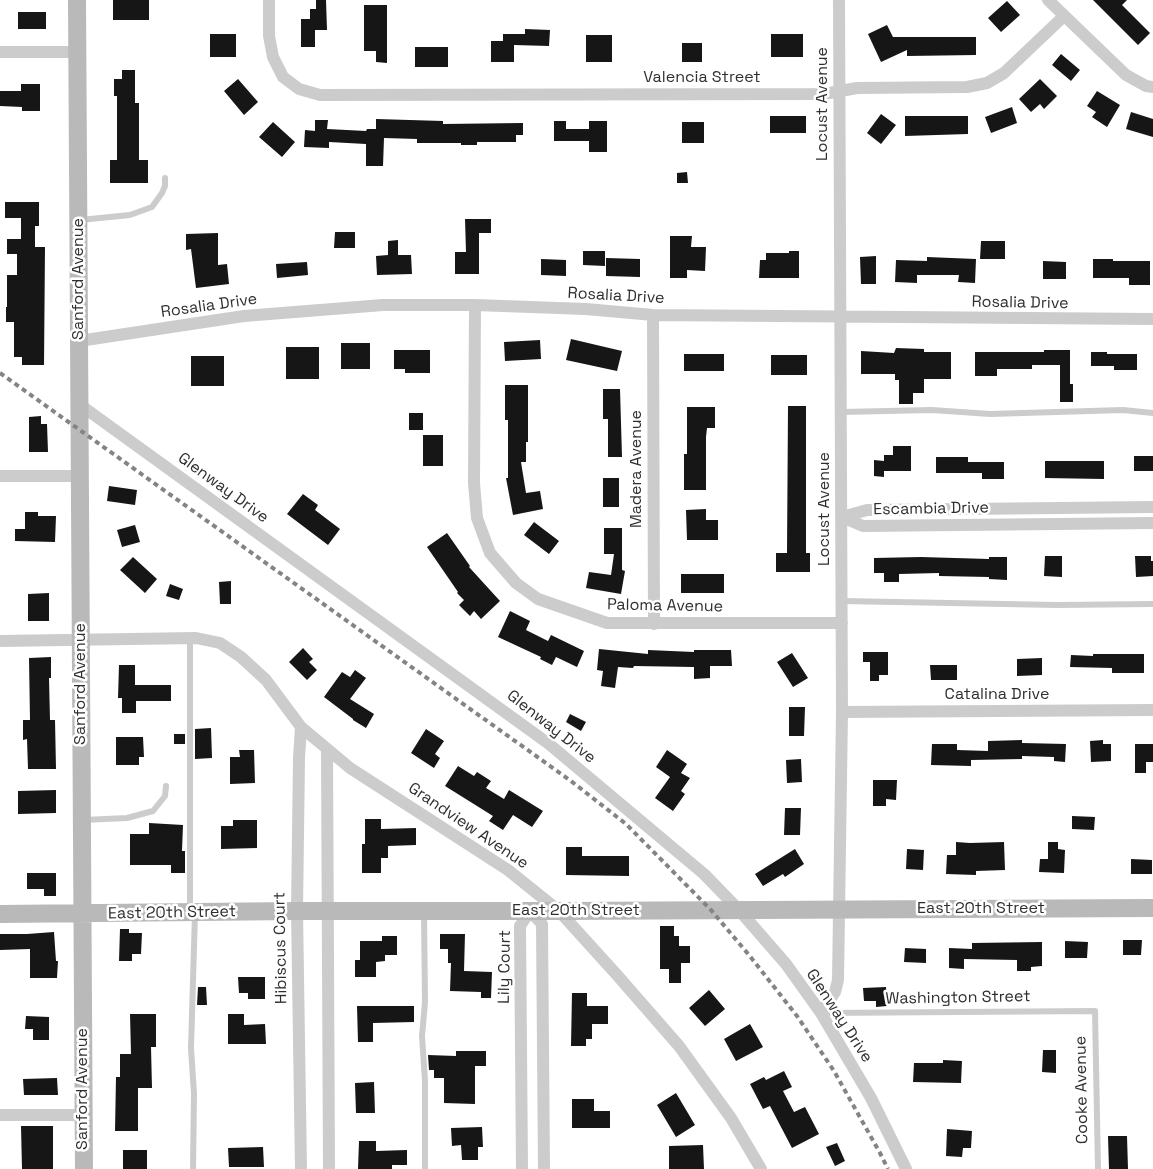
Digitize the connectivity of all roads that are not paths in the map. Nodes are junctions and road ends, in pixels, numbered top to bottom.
1 (77, 0) edge
2 (269, 0) edge
3 (839, 0) edge
4 (1048, 0) edge
5 (1064, 16) junction
6 (0, 52) edge
7 (77, 52) junction
8 (1153, 87) edge
9 (840, 91) junction
10 (165, 178) dead end
11 (78, 220) junction
12 (475, 305) junction
13 (653, 315) junction
14 (841, 317) junction
15 (1153, 320) edge
16 (79, 341) junction
17 (80, 404) junction
18 (841, 412) junction
19 (1153, 413) edge
20 (0, 476) edge
21 (80, 476) junction
22 (1153, 507) edge
23 (842, 517) junction
24 (1153, 523) edge
25 (842, 601) junction
26 (1153, 604) edge
27 (842, 623) junction
28 (654, 624) junction
29 (190, 638) junction
30 (81, 639) junction
31 (0, 641) edge
32 (1153, 710) edge
33 (842, 712) junction
34 (301, 727) junction
35 (327, 749) junction
36 (166, 786) dead end
37 (82, 820) junction
38 (1153, 908) edge
39 (839, 909) junction
40 (739, 910) junction
41 (296, 911) junction
42 (327, 911) junction
43 (424, 911) junction
44 (530, 911) junction
45 (559, 911) junction
46 (192, 912) junction
47 (0, 914) edge
48 (82, 914) junction
49 (1095, 1011) joint
50 (821, 1013) junction
51 (0, 1115) edge
52 (84, 1115) junction
53 (84, 1169) edge
54 (193, 1169) edge
55 (301, 1169) edge
56 (329, 1169) edge
57 (425, 1169) edge
58 (522, 1169) edge
59 (544, 1169) edge
60 (760, 1169) edge
61 (906, 1169) edge
62 (1098, 1169) edge

1 - 7 main road, Sanford Avenue
2 - 9 street, Valencia Street
3 - 9 street, Locust Avenue
4 - 5 street
5 - 8 street
5 - 9 street, Valencia Street
6 - 7 street
7 - 11 main road, Sanford Avenue
9 - 14 street, Locust Avenue
10 - 11 lane
11 - 16 main road, Sanford Avenue
12 - 13 street, Rosalia Drive
12 - 16 street, Rosalia Drive
12 - 28 street, Paloma Avenue
13 - 14 street, Rosalia Drive
13 - 28 street, Madera Avenue
14 - 15 street, Rosalia Drive
14 - 18 street, Locust Avenue
16 - 17 main road, Sanford Avenue
17 - 21 main road, Sanford Avenue
17 - 40 street, Glenway Drive
18 - 19 lane
18 - 23 street, Locust Avenue
20 - 21 street
21 - 30 main road, Sanford Avenue
22 - 23 street, Escambia Drive
23 - 24 street, Escambia Drive
23 - 25 street, Locust Avenue
25 - 26 lane
25 - 27 street, Locust Avenue
27 - 28 street, Paloma Avenue
27 - 33 street, Locust Avenue
29 - 30 street, Grandview Avenue
29 - 34 street, Grandview Avenue
29 - 46 lane
30 - 31 street, Grandview Avenue
30 - 37 main road, Sanford Avenue
32 - 33 street, Catalina Drive
33 - 39 street, Locust Avenue
34 - 35 street, Grandview Avenue
34 - 41 street, Hibiscus Court
35 - 42 street
35 - 45 street, Grandview Avenue
36 - 37 lane
37 - 48 main road, Sanford Avenue
38 - 39 main road, East 20th Street
39 - 40 main road, East 20th Street
39 - 50 street, Locust Avenue
40 - 45 main road, East 20th Street
40 - 50 street, Glenway Drive
41 - 42 main road, East 20th Street
41 - 46 main road, East 20th Street
41 - 55 street, Hibiscus Court
42 - 43 main road, East 20th Street
42 - 56 street
43 - 44 main road, East 20th Street
43 - 57 lane
44 - 45 main road, East 20th Street
44 - 58 street, Lily Court
44 - 59 street, Lily Court
45 - 60 street, Grandview Avenue
46 - 48 main road, East 20th Street
46 - 54 lane
47 - 48 main road, East 20th Street
48 - 52 main road, Sanford Avenue
49 - 50 lane, Washington Street
49 - 62 lane, Cooke Avenue
50 - 61 street, Glenway Drive
51 - 52 street
52 - 53 main road, Sanford Avenue

